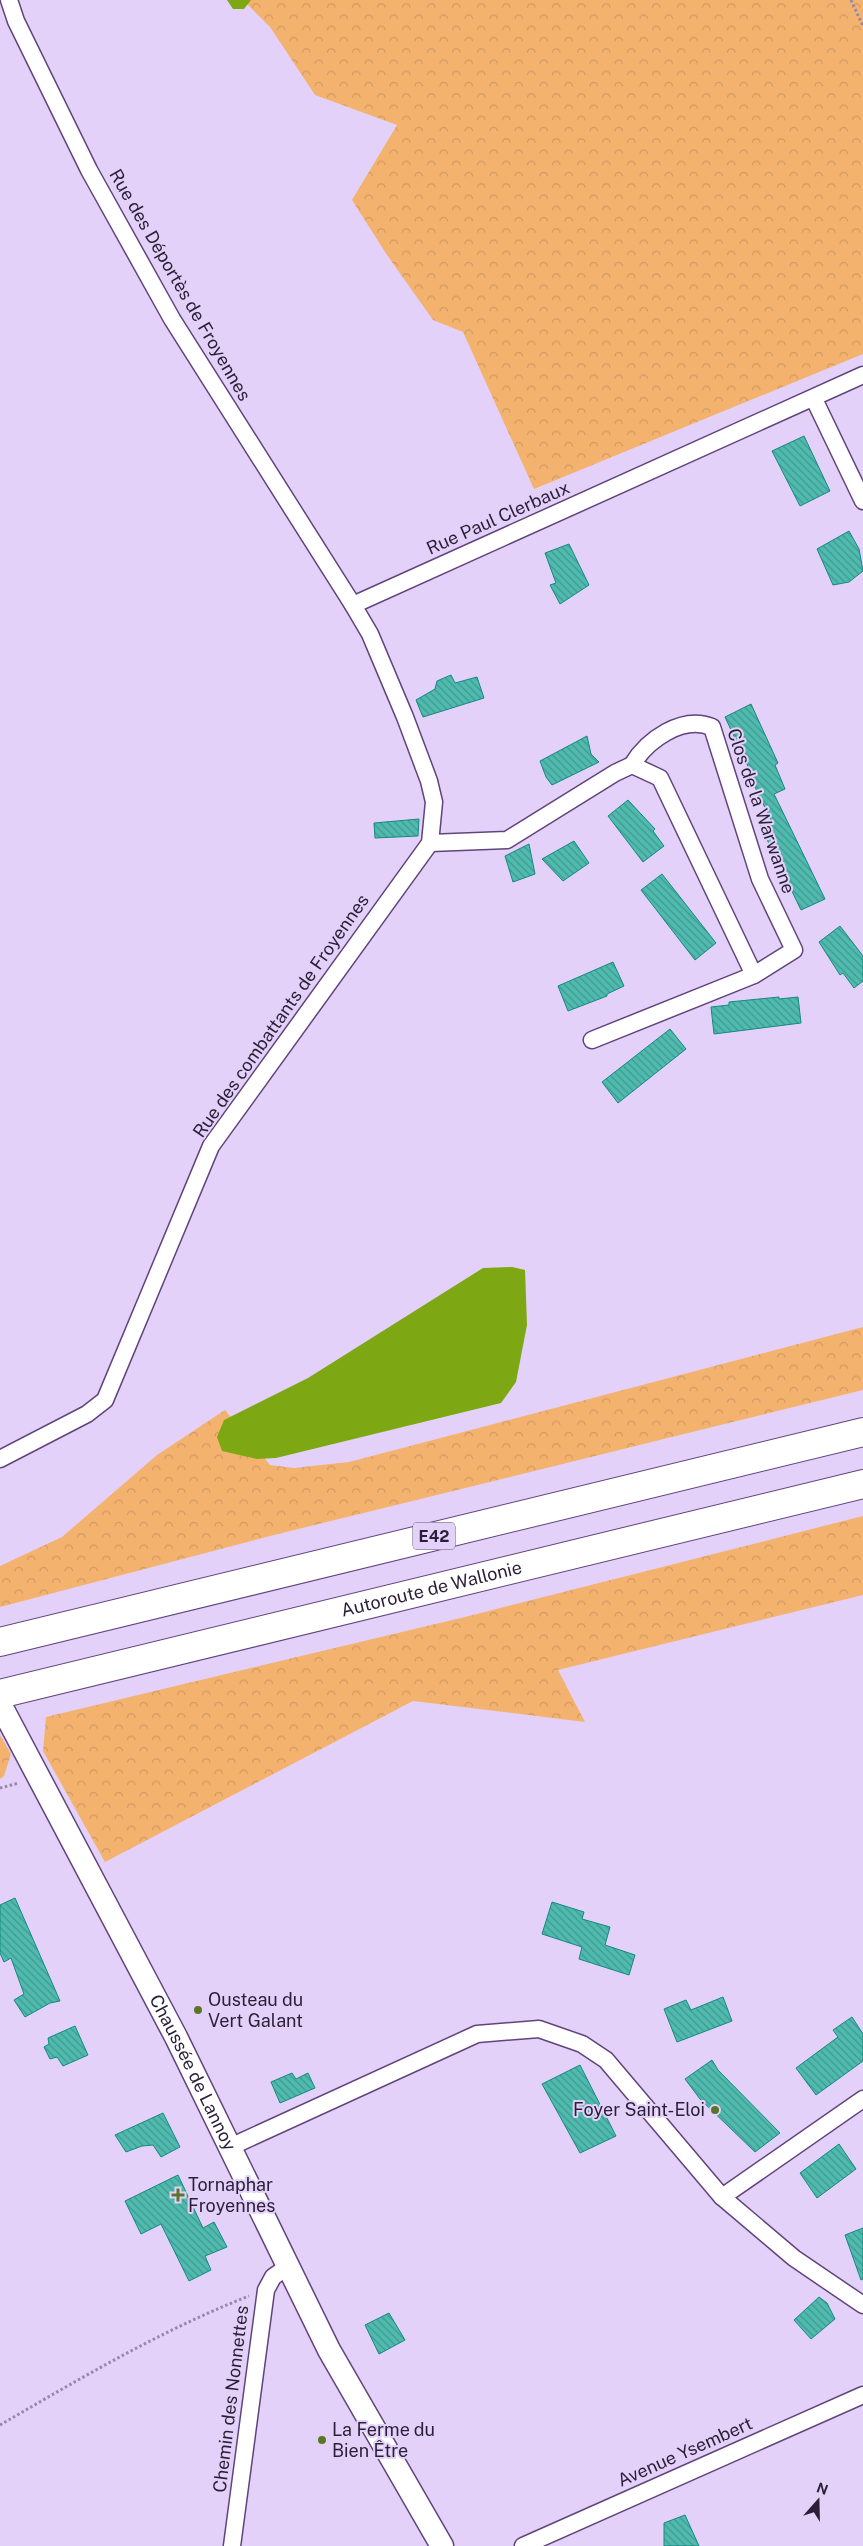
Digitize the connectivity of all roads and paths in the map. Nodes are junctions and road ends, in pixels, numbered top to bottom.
1 (9, 0) edge
2 (851, 0) edge
3 (863, 26) edge
4 (863, 375) edge
5 (814, 399) junction
6 (863, 501) edge
7 (353, 605) junction
8 (632, 765) junction
9 (430, 843) junction
10 (754, 975) junction
11 (592, 1040) dead end
12 (863, 1432) edge
13 (0, 1459) edge
14 (863, 1484) edge
15 (3, 1641) edge
16 (0, 1694) edge
17 (0, 1704) edge
18 (863, 2099) edge
19 (230, 2147) junction
20 (722, 2197) junction
21 (288, 2267) junction
22 (266, 2290) junction
23 (863, 2305) edge
24 (863, 2395) edge
25 (0, 2425) edge
26 (232, 2546) edge
27 (442, 2546) edge
28 (522, 2546) edge

1 - 7 street, Rue des Déportès de Froyennes
2 - 3 path
4 - 5 street, Rue Paul Clerbaux
5 - 6 street
5 - 7 street, Rue Paul Clerbaux
7 - 9 street
8 - 9 street, Clos de la Warwanne
8 - 10 street
8 - 10 street, Clos de la Warwanne
9 - 13 street, Rue des combattants de Froyennes
10 - 11 street, Clos de la Warwanne
12 - 15 highway, E42
14 - 16 highway, Autoroute de Wallonie
17 - 19 main road, Chaussée de Lannoy
18 - 20 street
19 - 20 street
19 - 21 main road, Chaussée de Lannoy
20 - 23 street
21 - 22 street, Chemin des Nonnettes
21 - 27 main road, Chaussée de Lannoy
22 - 25 path
22 - 26 street, Chemin des Nonnettes
24 - 28 street, Avenue Ysembert

